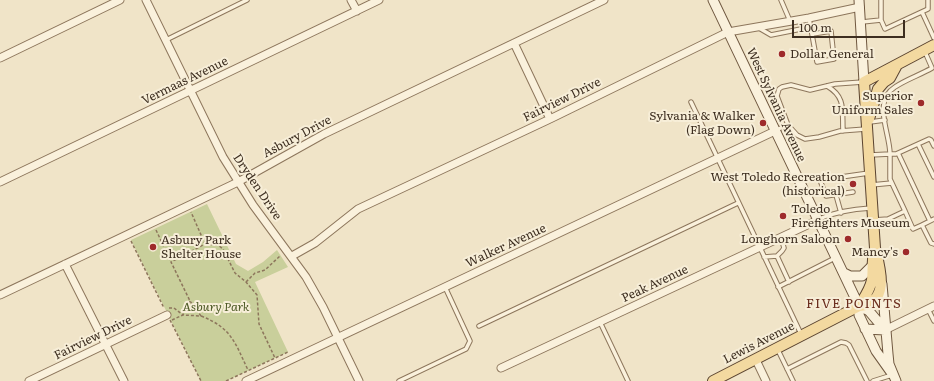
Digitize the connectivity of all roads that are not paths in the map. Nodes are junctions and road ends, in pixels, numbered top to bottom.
1 (120, 0) edge
2 (146, 0) edge
3 (248, 0) edge
4 (351, 0) edge
5 (380, 0) edge
6 (604, 0) edge
7 (713, 0) edge
8 (781, 0) edge
9 (881, 0) edge
10 (928, 0) edge
11 (859, 4) edge
12 (357, 11) junction
13 (922, 12) junction
14 (809, 18) junction
15 (881, 20) junction
16 (790, 21) junction
17 (860, 22) junction
18 (757, 27) junction
19 (811, 27) junction
20 (728, 32) junction
21 (813, 34) junction
22 (934, 38) edge
23 (165, 40) junction
24 (514, 43) junction
25 (934, 46) edge
26 (924, 51) junction
27 (0, 58) edge
28 (897, 65) junction
29 (864, 82) junction
30 (827, 86) junction
31 (190, 91) junction
32 (691, 102) dead end
33 (550, 119) junction
34 (885, 120) junction
35 (788, 125) junction
36 (868, 125) junction
37 (775, 131) junction
38 (843, 131) junction
39 (918, 144) junction
40 (934, 146) edge
41 (898, 153) junction
42 (890, 154) junction
43 (869, 155) junction
44 (717, 158) junction
45 (870, 172) junction
46 (934, 177) edge
47 (0, 182) edge
48 (238, 182) junction
49 (892, 183) junction
50 (871, 185) junction
51 (853, 192) dead end
52 (836, 195) junction
53 (738, 203) junction
54 (872, 208) junction
55 (905, 211) junction
56 (841, 213) junction
57 (818, 220) junction
58 (873, 220) junction
59 (932, 220) edge
60 (922, 225) junction
61 (781, 237) junction
62 (934, 244) edge
63 (759, 247) junction
64 (875, 248) junction
65 (292, 256) junction
66 (776, 256) junction
67 (764, 257) junction
68 (836, 258) junction
69 (65, 264) junction
70 (872, 266) junction
71 (844, 273) junction
72 (789, 282) junction
73 (882, 282) junction
74 (445, 287) junction
75 (778, 287) junction
76 (0, 295) edge
77 (859, 306) junction
78 (931, 308) edge
79 (169, 317) road end
80 (934, 321) edge
81 (600, 322) junction
82 (479, 326) dead end
83 (866, 329) junction
84 (885, 330) junction
85 (802, 336) junction
86 (338, 338) junction
87 (106, 344) junction
88 (777, 349) junction
89 (756, 360) junction
90 (501, 368) dead end
91 (787, 369) junction
92 (895, 378) edge
93 (29, 381) edge
94 (124, 381) edge
95 (246, 381) edge
96 (359, 381) edge
97 (399, 381) edge
98 (628, 381) edge
99 (713, 381) edge
100 (766, 381) edge
101 (793, 381) edge
102 (868, 381) edge
103 (873, 381) edge

1 - 27 street
2 - 23 street, Dryden Drive
3 - 23 lane
4 - 12 street
5 - 12 street, Vermaas Avenue
6 - 24 street, Asbury Drive
7 - 20 main road, West Sylvania Avenue
8 - 16 lane
9 - 15 lane
10 - 13 lane
11 - 14 street, Fairview Drive
11 - 17 main road
12 - 31 street, Vermaas Avenue
13 - 15 lane
13 - 22 lane
14 - 16 street, Fairview Drive
14 - 19 lane
15 - 17 lane
16 - 18 street, Fairview Drive
17 - 29 main road
18 - 19 lane
18 - 20 street, Fairview Drive
19 - 21 lane
20 - 33 street, Fairview Drive
20 - 37 main road, West Sylvania Avenue
21 - 21 lane
23 - 31 street, Dryden Drive
24 - 33 street
24 - 48 street, Asbury Drive
25 - 26 main road
26 - 28 main road
26 - 34 lane
28 - 29 main road
28 - 36 main road
29 - 30 lane
29 - 36 main road
30 - 35 lane
30 - 38 lane
31 - 47 street, Vermaas Avenue
31 - 48 street, Dryden Drive
32 - 44 lane
33 - 65 street, Fairview Drive
34 - 36 lane
34 - 42 lane
35 - 37 lane
35 - 38 lane
36 - 38 lane
36 - 43 main road
37 - 44 street, Walker Avenue
37 - 57 main road, West Sylvania Avenue
39 - 40 lane
39 - 41 lane
39 - 46 lane
41 - 42 lane
41 - 59 lane
42 - 43 lane
42 - 49 lane
43 - 45 main road
44 - 53 lane
44 - 74 street, Walker Avenue
45 - 50 main road
45 - 52 lane
48 - 65 street, Dryden Drive
48 - 69 street, Asbury Drive
49 - 50 lane
49 - 55 lane
50 - 54 main road
51 - 52 lane
52 - 56 lane
53 - 63 lane
53 - 82 lane
54 - 56 lane
54 - 58 main road
55 - 58 lane
55 - 60 lane
56 - 57 lane
57 - 61 street, Peak Avenue
57 - 68 main road, West Sylvania Avenue
58 - 64 main road
59 - 60 lane
60 - 62 lane
61 - 63 street, Peak Avenue
61 - 66 lane
63 - 67 lane
63 - 81 street, Peak Avenue
64 - 70 main road
64 - 73 main road
65 - 86 street, Dryden Drive
66 - 67 lane
66 - 72 lane
67 - 75 lane
68 - 71 main road, West Sylvania Avenue
68 - 72 lane
69 - 76 street, Asbury Drive
69 - 87 street
70 - 71 main road
70 - 77 main road
71 - 77 main road, West Sylvania Avenue
72 - 75 lane
73 - 77 main road, Lewis Avenue
73 - 84 main road
74 - 86 street, Walker Avenue
74 - 97 lane
75 - 85 lane
77 - 83 main road, West Sylvania Avenue
77 - 84 main road, West Sylvania Avenue
77 - 85 main road, Lewis Avenue
78 - 80 lane
78 - 84 street
79 - 87 street, Fairview Drive
81 - 90 street, Peak Avenue
81 - 98 lane
83 - 84 main road
83 - 92 main road, West Sylvania Avenue
84 - 92 main road
85 - 88 main road, Lewis Avenue
86 - 95 street, Walker Avenue
86 - 96 street, Dryden Drive
87 - 93 street, Fairview Drive
87 - 94 street
88 - 89 main road, Lewis Avenue
88 - 91 lane
89 - 99 main road, Lewis Avenue
89 - 100 street
91 - 101 lane
91 - 102 lane
92 - 103 lane

